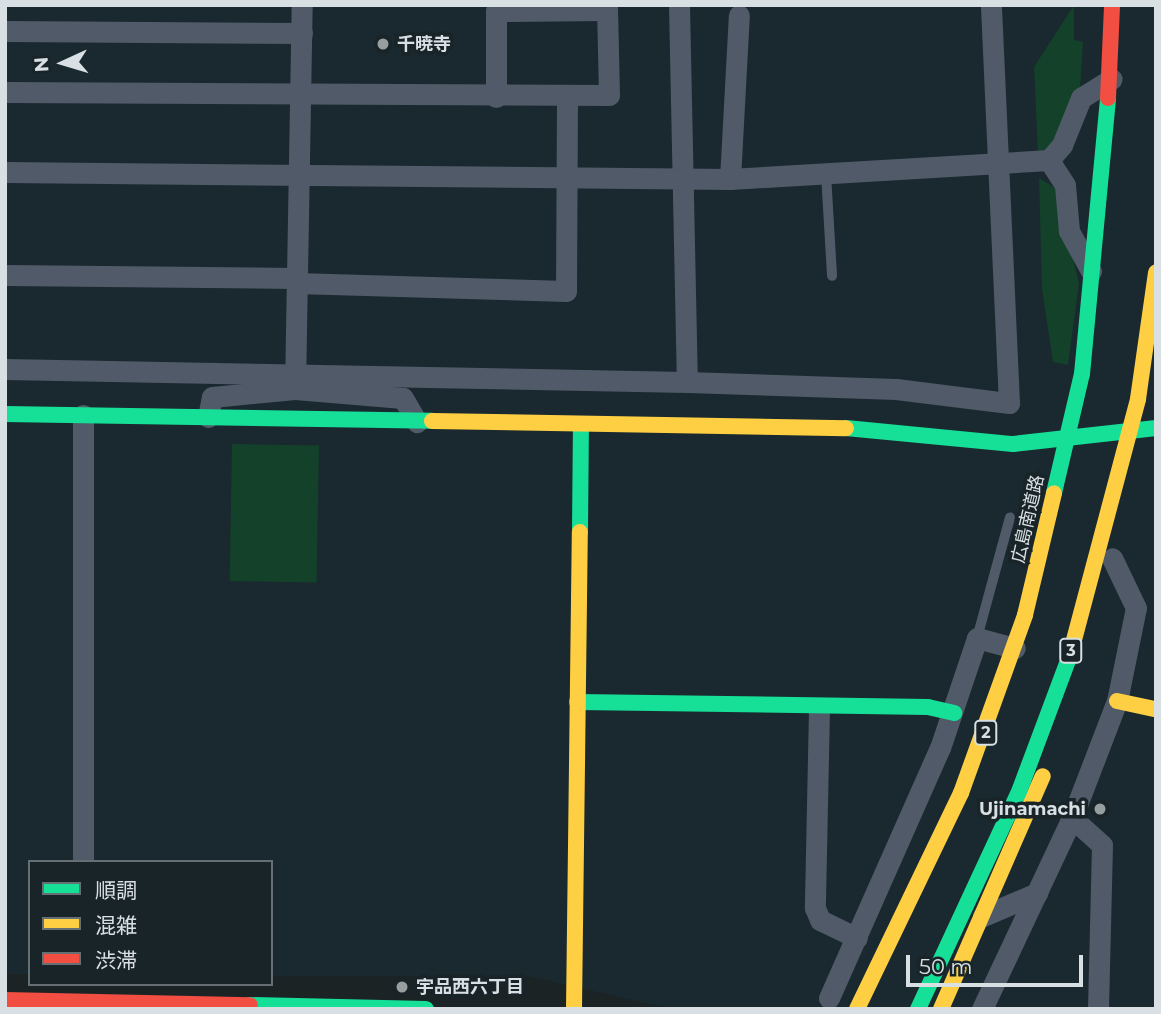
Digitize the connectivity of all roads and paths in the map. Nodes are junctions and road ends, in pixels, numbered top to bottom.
1 (302, 5) edge
2 (679, 5) edge
3 (991, 5) edge
4 (1112, 5) edge
5 (607, 7) edge
6 (739, 15) dead end
7 (5, 31) edge
8 (302, 33) junction
9 (1112, 79) junction
10 (5, 92) edge
11 (299, 95) junction
12 (567, 96) junction
13 (496, 97) junction
14 (1049, 160) junction
15 (998, 161) junction
16 (5, 172) edge
17 (826, 174) junction
18 (295, 175) junction
19 (567, 176) junction
20 (684, 177) junction
21 (730, 179) junction
22 (1156, 272) edge
23 (5, 275) edge
24 (832, 276) dead end
25 (1094, 276) junction
26 (296, 281) junction
27 (5, 369) edge
28 (295, 381) junction
29 (687, 382) junction
30 (1156, 384) edge
31 (5, 414) edge
32 (83, 415) junction
33 (208, 417) junction
34 (418, 422) junction
35 (581, 425) junction
36 (1151, 428) edge
37 (1066, 439) junction
38 (1010, 517) dead end
39 (1112, 558) junction
40 (977, 638) junction
41 (1015, 648) junction
42 (1117, 701) junction
43 (577, 702) junction
44 (819, 709) junction
45 (1156, 709) edge
46 (954, 713) junction
47 (1072, 818) junction
48 (83, 860) edge
49 (1037, 893) junction
50 (875, 899) junction
51 (984, 916) junction
52 (857, 938) junction
53 (887, 946) junction
54 (83, 992) edge
55 (829, 998) dead end
56 (5, 1000) edge
57 (145, 1004) edge
58 (271, 1006) edge
59 (426, 1009) edge
60 (574, 1009) edge
61 (857, 1009) edge
62 (918, 1009) edge
63 (941, 1009) edge
64 (982, 1009) edge
65 (1098, 1009) edge

1 - 8 street
2 - 20 street
3 - 15 street
4 - 9 main road, 広島南道路 / 2
5 - 12 street
5 - 13 street
6 - 21 street
7 - 8 street
8 - 11 street
9 - 14 street
9 - 25 main road, 広島南道路 / 2
10 - 11 street
11 - 13 street
11 - 18 street
12 - 13 street
12 - 19 street
14 - 15 street
14 - 25 street
15 - 17 street
15 - 29 street
16 - 18 street
17 - 21 street
17 - 24 lane
18 - 19 street
18 - 26 street
19 - 20 street
19 - 26 street
20 - 21 street
20 - 29 street
22 - 62 main road, 3, bridge
23 - 26 street
25 - 37 main road, 広島南道路 / 2
26 - 28 street
27 - 28 street
28 - 29 street
28 - 33 street
28 - 34 street
30 - 36 main road
31 - 32 main road
32 - 33 main road
32 - 48 street
33 - 34 main road
34 - 35 main road
35 - 37 main road
35 - 43 main road
36 - 37 main road
36 - 39 main road
37 - 41 main road, 広島南道路 / 2
38 - 40 lane
39 - 42 street
39 - 51 main road
40 - 41 street
40 - 46 street
41 - 53 main road, 広島南道路 / 2
42 - 45 main road
42 - 47 street
43 - 44 main road
43 - 60 main road
44 - 46 main road
44 - 52 street
46 - 50 street
47 - 49 street
47 - 65 street
49 - 51 street
49 - 64 street
50 - 52 street
50 - 53 street
51 - 63 main road
52 - 55 street
53 - 61 main road, 広島南道路 / 2
54 - 56 main road
54 - 57 main road
57 - 58 main road
58 - 59 main road

